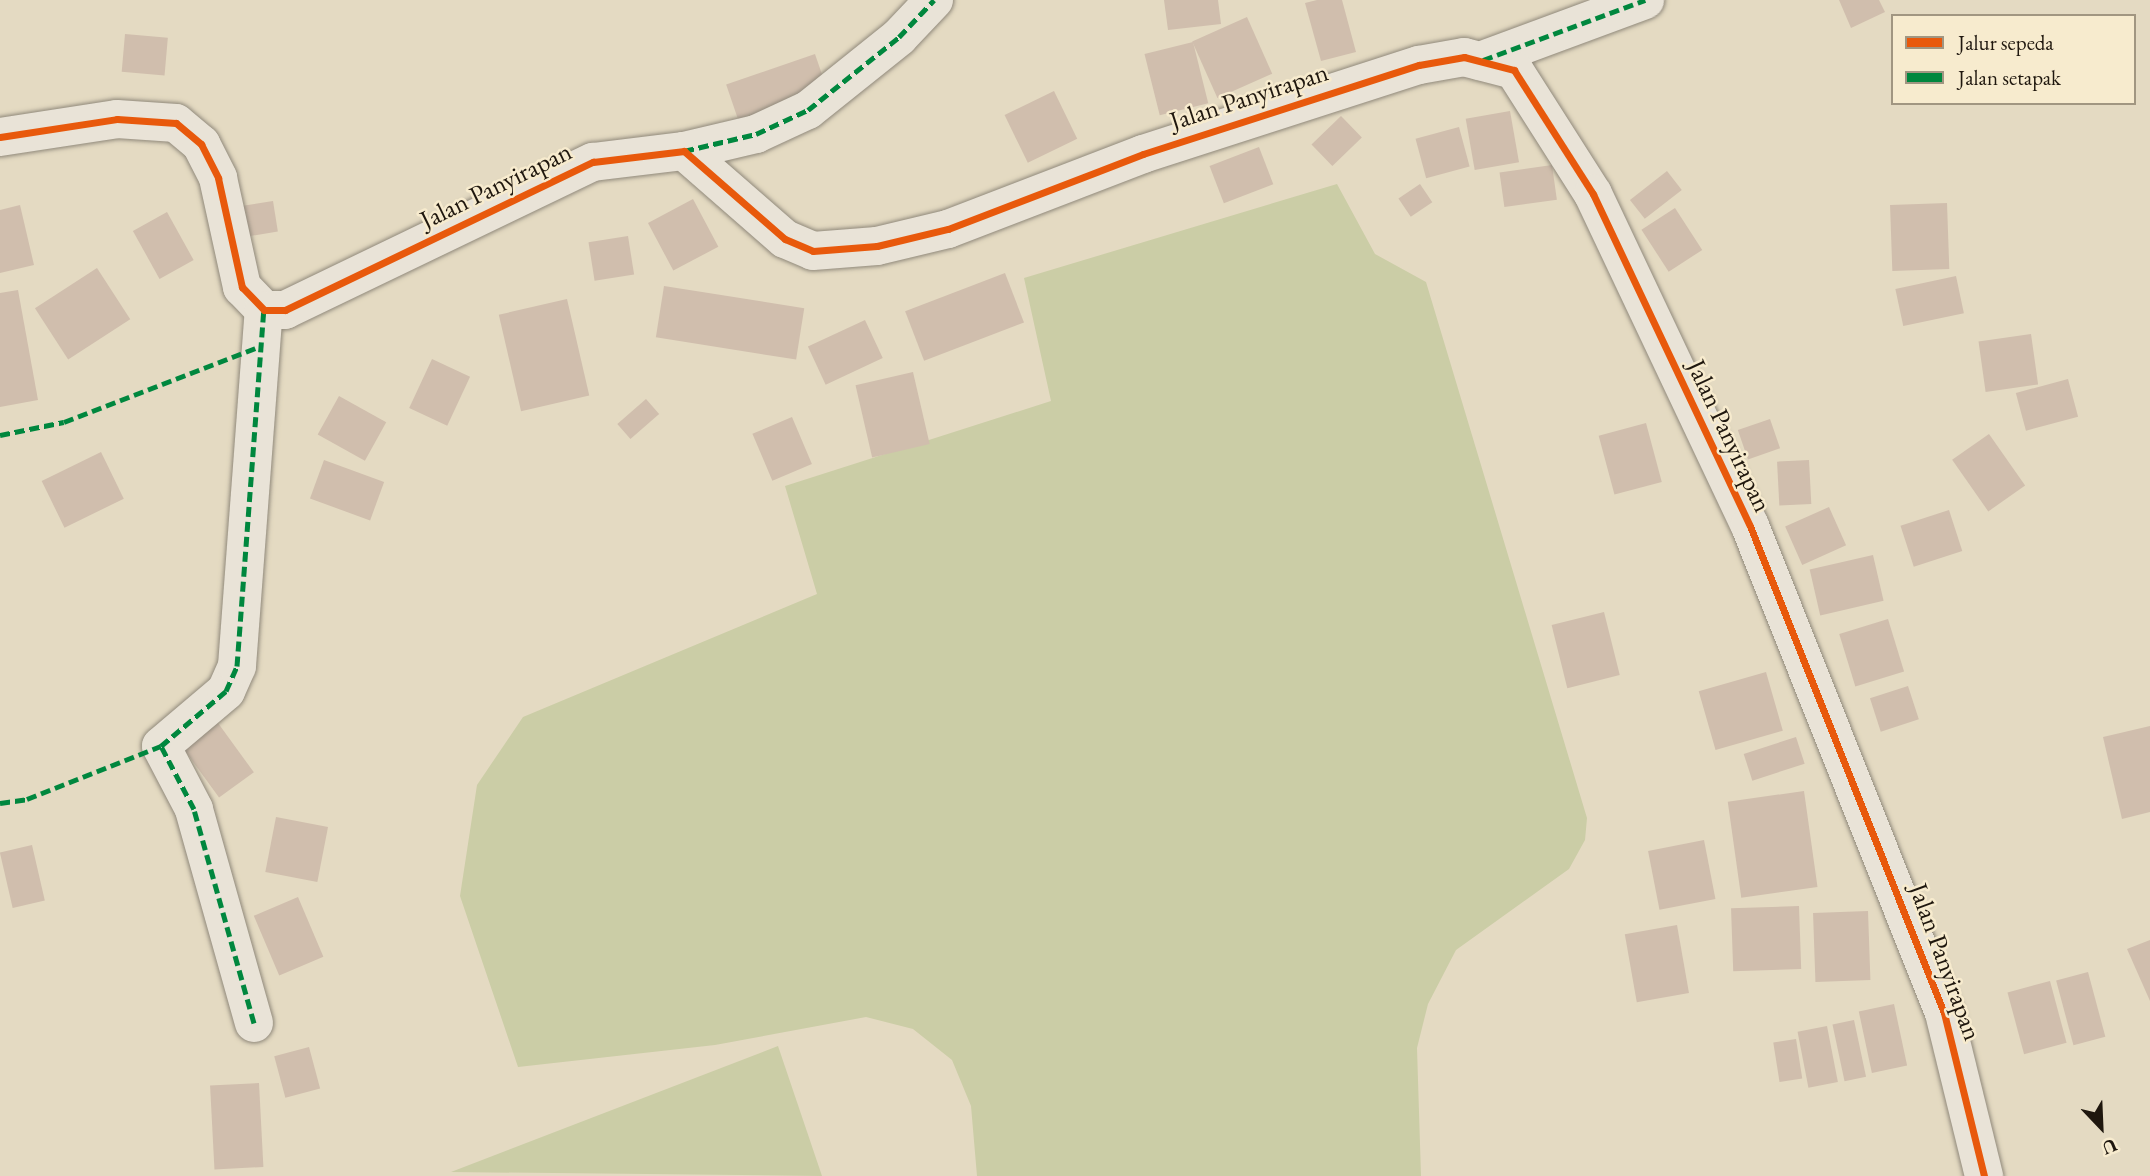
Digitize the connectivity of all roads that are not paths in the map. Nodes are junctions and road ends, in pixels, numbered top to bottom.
1 (934, 0) edge
2 (1645, 0) edge
3 (1480, 61) junction
4 (0, 137) edge
5 (684, 151) junction
6 (264, 310) junction
7 (254, 1023) dead end
8 (1984, 1176) edge

1 - 5 street
2 - 3 street
3 - 5 street, Jalan Panyirapan
3 - 8 street, Jalan Panyirapan
4 - 6 street
5 - 6 street, Jalan Panyirapan
6 - 7 street

